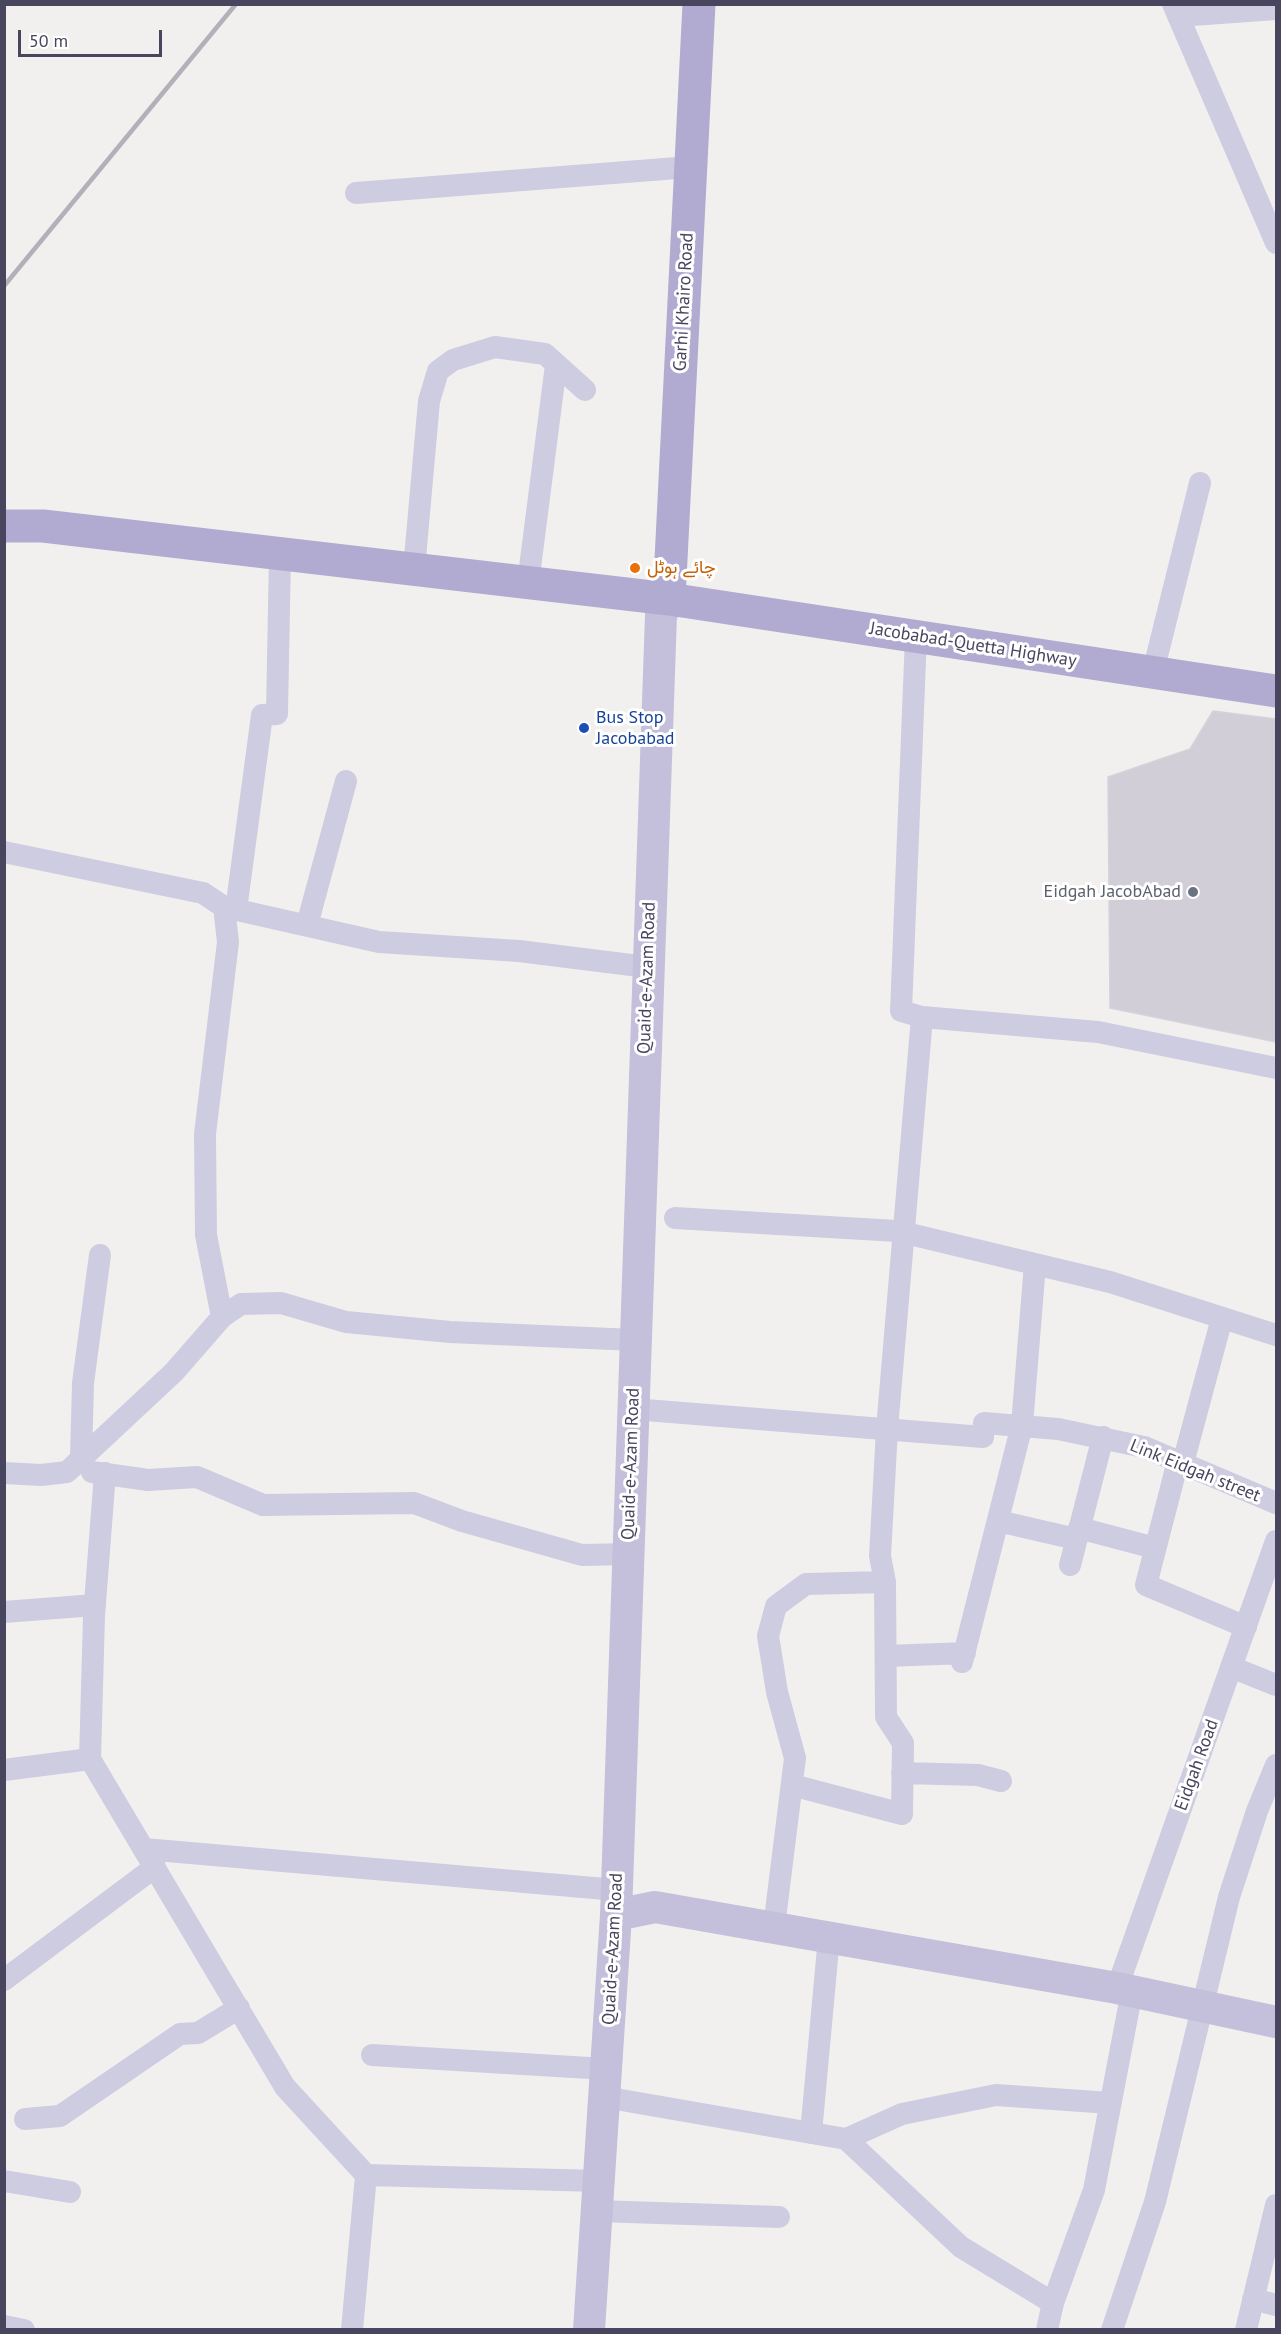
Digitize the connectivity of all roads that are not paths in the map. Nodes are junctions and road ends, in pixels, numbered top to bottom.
1 (699, 4) edge
2 (1276, 9) edge
3 (1175, 10) edge
4 (690, 167) junction
5 (356, 193) dead end
6 (1276, 243) edge
7 (556, 365) junction
8 (585, 390) dead end
9 (1200, 483) dead end
10 (4, 526) edge
11 (280, 554) junction
12 (414, 569) junction
13 (528, 583) junction
14 (669, 599) junction
15 (916, 636) junction
16 (1153, 672) junction
17 (1276, 691) edge
18 (346, 781) dead end
19 (4, 852) edge
20 (230, 908) junction
21 (307, 926) junction
22 (647, 967) junction
23 (922, 1017) junction
24 (1276, 1068) edge
25 (675, 1218) dead end
26 (906, 1233) junction
27 (100, 1255) dead end
28 (1035, 1264) junction
29 (222, 1317) junction
30 (1222, 1318) junction
31 (1276, 1335) edge
32 (635, 1340) junction
33 (633, 1409) junction
34 (1022, 1425) junction
35 (887, 1429) junction
36 (1103, 1437) junction
37 (1181, 1462) junction
38 (74, 1465) junction
39 (4, 1473) edge
40 (105, 1473) junction
41 (1276, 1503) edge
42 (998, 1521) junction
43 (1078, 1533) junction
44 (1276, 1541) edge
45 (1155, 1548) junction
46 (628, 1554) junction
47 (1070, 1565) dead end
48 (885, 1582) junction
49 (95, 1605) junction
50 (4, 1612) edge
51 (1246, 1627) junction
52 (886, 1656) junction
53 (1231, 1667) junction
54 (1276, 1685) edge
55 (90, 1759) junction
56 (1276, 1764) edge
57 (4, 1770) edge
58 (902, 1773) junction
59 (1001, 1781) dead end
60 (792, 1785) junction
61 (1269, 1800) edge
62 (149, 1858) junction
63 (617, 1902) junction
64 (774, 1927) junction
65 (829, 1937) junction
66 (4, 1980) edge
67 (1124, 1989) junction
68 (239, 2008) junction
69 (1203, 2008) junction
70 (1276, 2022) edge
71 (372, 2055) dead end
72 (605, 2083) junction
73 (1110, 2103) junction
74 (25, 2119) dead end
75 (810, 2133) junction
76 (846, 2139) junction
77 (366, 2175) junction
78 (4, 2181) edge
79 (70, 2192) dead end
80 (598, 2196) junction
81 (1276, 2205) edge
82 (779, 2217) dead end
83 (1253, 2299) junction
84 (1053, 2303) junction
85 (1276, 2305) edge
86 (4, 2326) edge
87 (24, 2330) edge
88 (352, 2330) edge
89 (589, 2330) edge
90 (1047, 2330) edge
91 (1112, 2330) edge
92 (1246, 2330) edge

1 - 4 main road, Garhi Khairo Road
2 - 3 street
3 - 6 street
4 - 5 street
4 - 14 main road, Garhi Khairo Road
7 - 8 street
7 - 12 street
7 - 13 street
9 - 16 street
10 - 11 main road, Jacobabad-Quetta Highway
11 - 12 main road, Jacobabad-Quetta Highway
11 - 20 street
12 - 13 main road, Jacobabad-Quetta Highway
13 - 14 main road, Jacobabad-Quetta Highway
14 - 15 main road, Jacobabad-Quetta Highway
14 - 22 street, Quaid-e-Azam Road
15 - 16 main road, Jacobabad-Quetta Highway
15 - 23 street
16 - 17 main road, Jacobabad-Quetta Highway
18 - 21 street
19 - 20 street
20 - 21 street
20 - 29 street
21 - 22 street
22 - 32 street, Quaid-e-Azam Road
23 - 24 street
23 - 26 street
25 - 26 street
26 - 28 street
26 - 35 street
27 - 38 street
28 - 30 street
28 - 34 street
29 - 32 street
29 - 38 street
30 - 31 street
30 - 37 street
32 - 33 street, Quaid-e-Azam Road
33 - 35 street
33 - 46 street, Quaid-e-Azam Road
34 - 35 street, Link Eidgah street
34 - 36 street, Link Eidgah street
34 - 42 street
35 - 48 street
36 - 37 street, Link Eidgah street
36 - 43 street
37 - 41 street, Link Eidgah street
37 - 45 street
38 - 39 street
38 - 40 street
40 - 46 street
40 - 49 street
42 - 43 street
42 - 52 street
43 - 45 street
43 - 47 street
44 - 51 street, Eidgah Road
45 - 51 street
46 - 63 street, Quaid-e-Azam Road
48 - 52 street
48 - 60 street
49 - 50 street
49 - 55 street
51 - 53 street, Eidgah Road
52 - 58 street
53 - 54 street
53 - 67 street, Eidgah Road
55 - 57 street
55 - 62 street
56 - 61 street
58 - 59 street
58 - 60 street
60 - 64 street
61 - 69 street
62 - 63 street
62 - 66 street
62 - 68 street
63 - 64 street
63 - 72 street, Quaid-e-Azam Road
64 - 65 street
65 - 67 street
65 - 75 street
67 - 69 street
67 - 73 street, Eidgah Road
68 - 74 street
68 - 77 street
69 - 70 street
69 - 91 street
71 - 72 street
72 - 75 street
72 - 80 street, Quaid-e-Azam Road
73 - 76 street
73 - 84 street, Eidgah Road
75 - 76 street
76 - 84 street
77 - 80 street
77 - 88 street
78 - 79 street
80 - 82 street
80 - 89 street, Quaid-e-Azam Road
81 - 83 street
83 - 85 street
83 - 92 street
84 - 90 street, Eidgah Road
86 - 87 street

